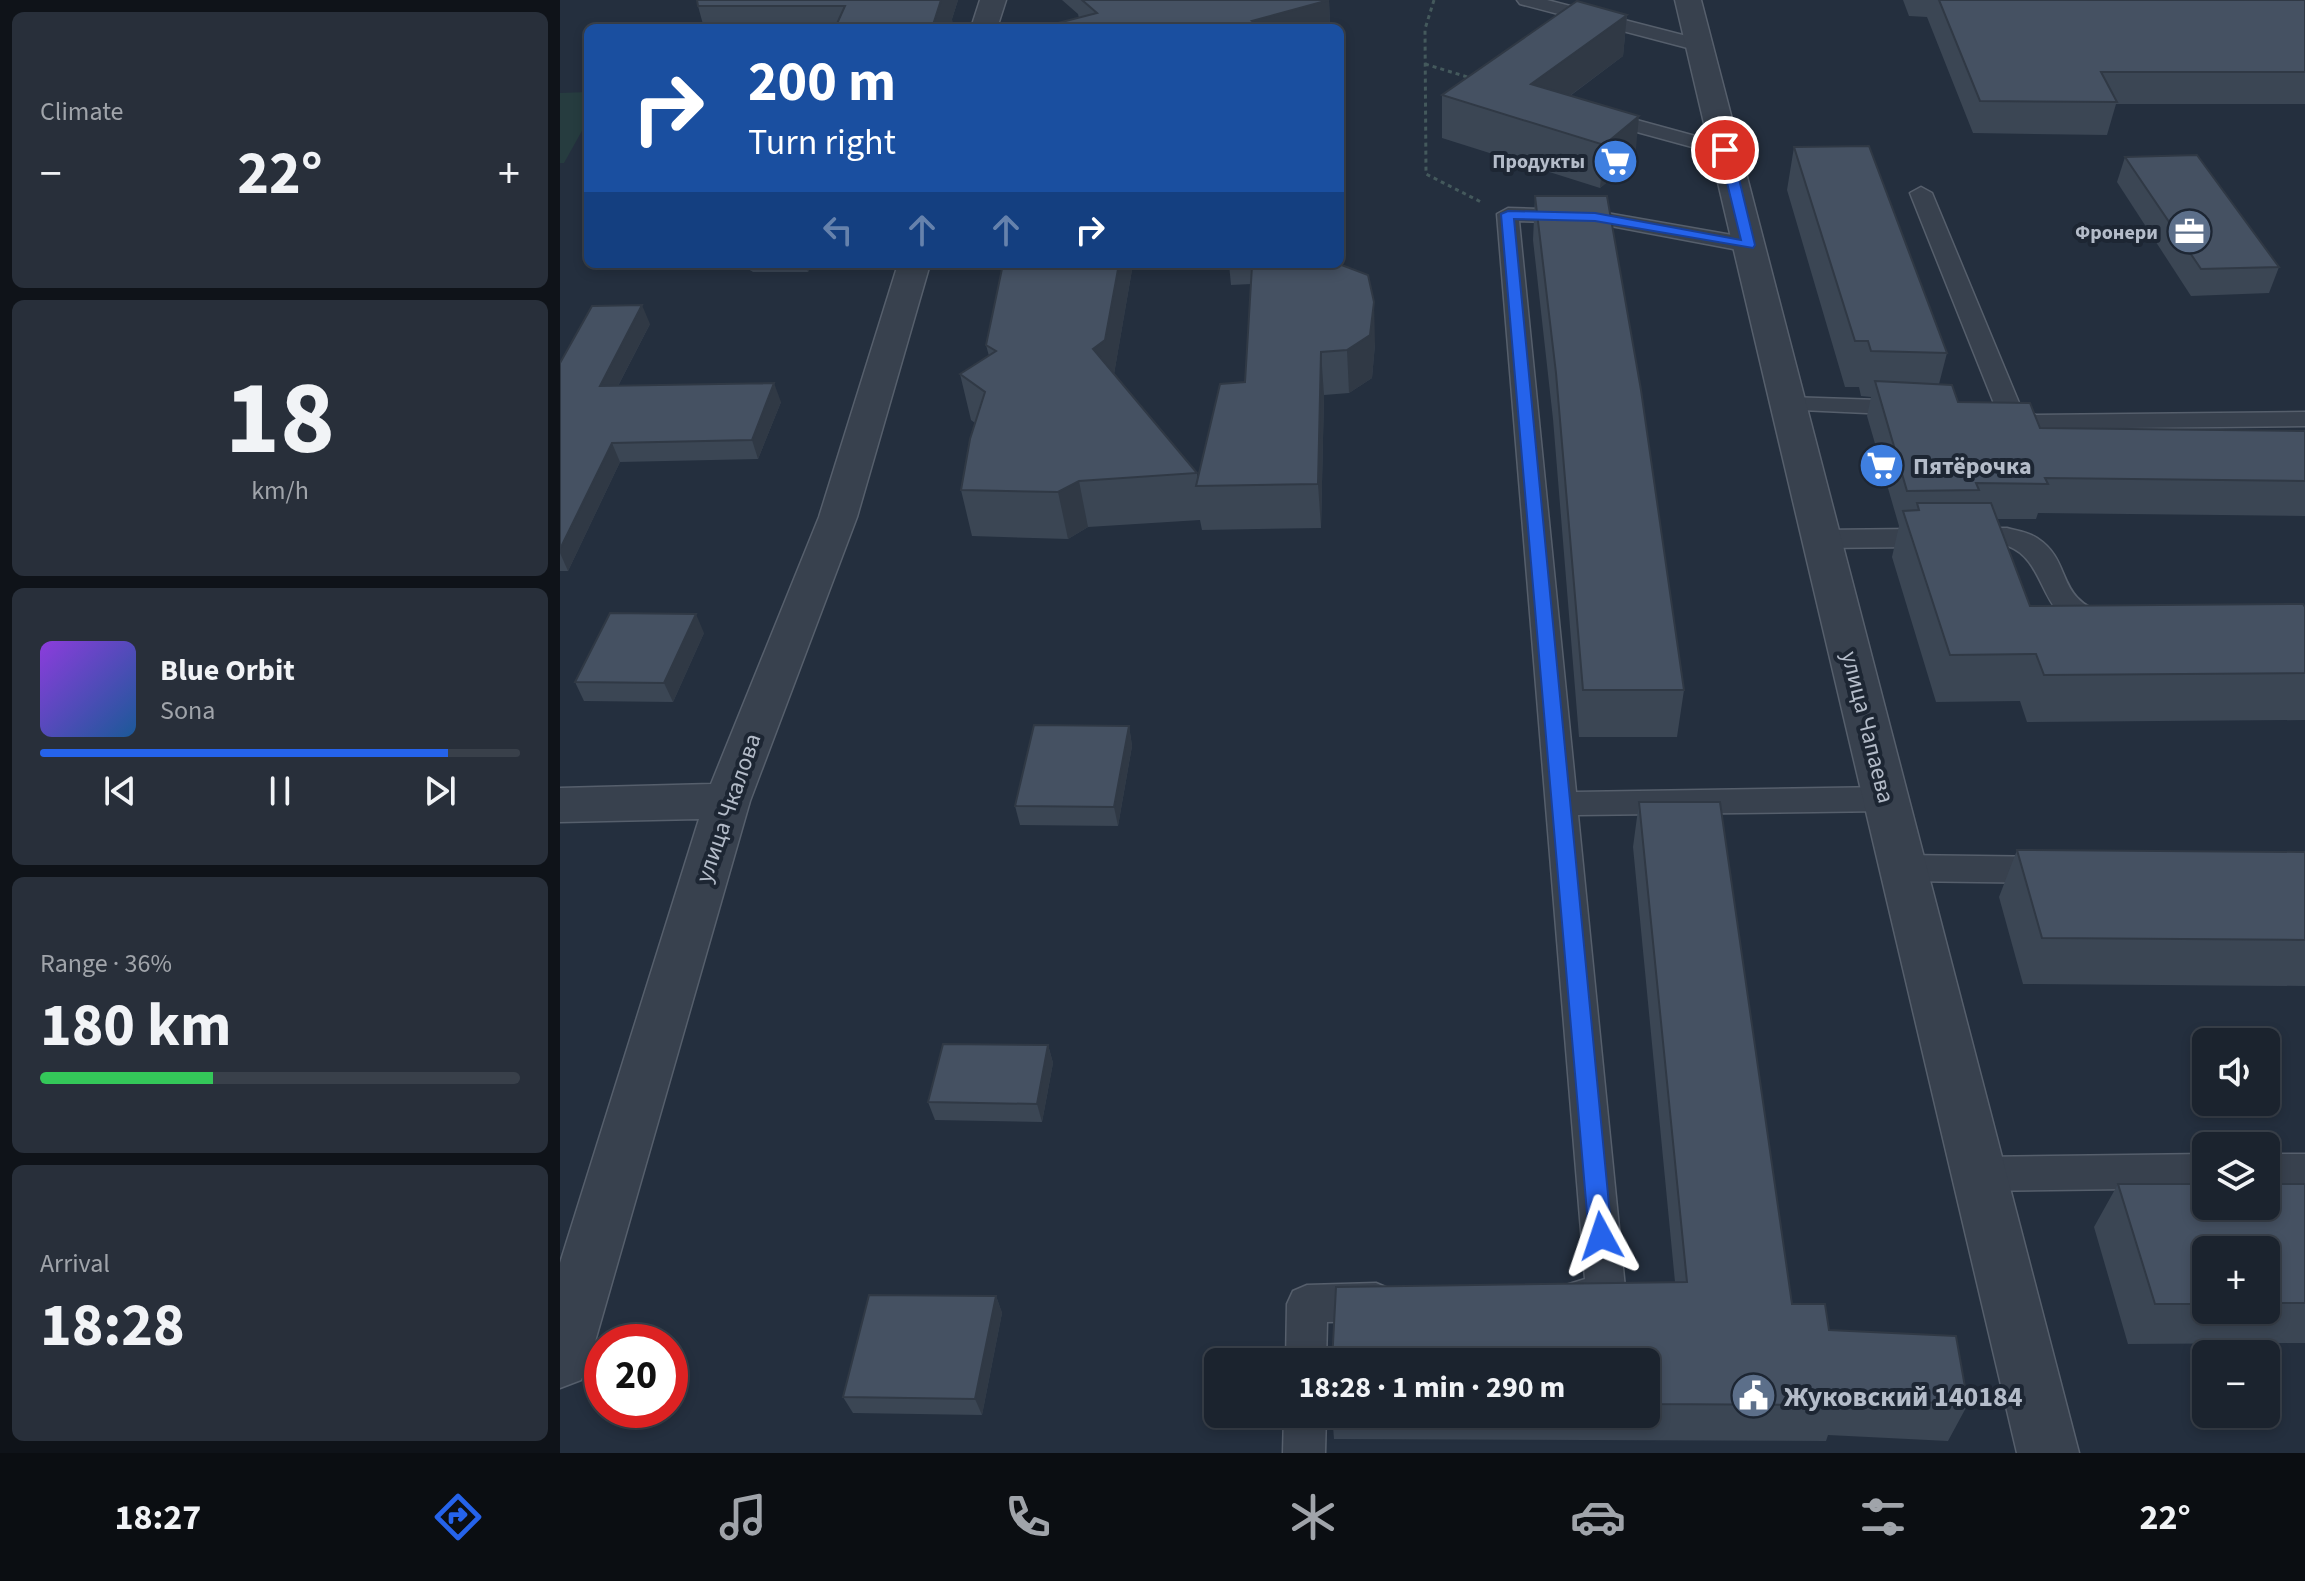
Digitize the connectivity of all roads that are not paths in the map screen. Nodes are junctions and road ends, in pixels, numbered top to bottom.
1 (993, 0) edge
2 (1526, 0) edge
3 (1688, 0) edge
4 (985, 24) edge
5 (1699, 45) junction
6 (1573, 109) edge
7 (1725, 150) junction
8 (1921, 193) dead end
9 (1749, 245) junction
10 (913, 268) edge
11 (1788, 404) junction
12 (1940, 409) edge
13 (1982, 411) edge
14 (2010, 412) junction
15 (2305, 419) edge
16 (1822, 539) junction
17 (2128, 625) edge
18 (1886, 799) junction
19 (727, 801) junction
20 (1562, 804) junction
21 (560, 805) edge
22 (1903, 868) junction
23 (2074, 870) edge
24 (2192, 1171) edge
25 (2280, 1171) edge
26 (2305, 1171) edge
27 (1979, 1174) junction
28 (1543, 1299) edge
29 (1402, 1302) edge
30 (1306, 1348) edge
31 (560, 1359) edge
32 (1305, 1428) edge
33 (1304, 1453) edge
34 (2048, 1453) edge

1 - 4 street
2 - 5 lane
3 - 5 street, улица Чапаева
5 - 7 street, улица Чапаева
6 - 7 lane
7 - 9 street, улица Чапаева
8 - 14 lane
9 - 11 street, улица Чапаева
9 - 20 lane
10 - 19 street, улица Чкалова
11 - 12 lane
11 - 16 street, улица Чапаева
13 - 14 lane
14 - 15 lane
16 - 17 lane
16 - 18 street, улица Чапаева
18 - 20 lane
18 - 22 street, улица Чапаева
19 - 21 street
19 - 31 street, улица Чкалова
20 - 28 lane
22 - 23 lane
22 - 27 street, улица Чапаева
24 - 27 lane
25 - 26 lane
27 - 34 street, улица Чапаева
29 - 30 lane
32 - 33 lane

